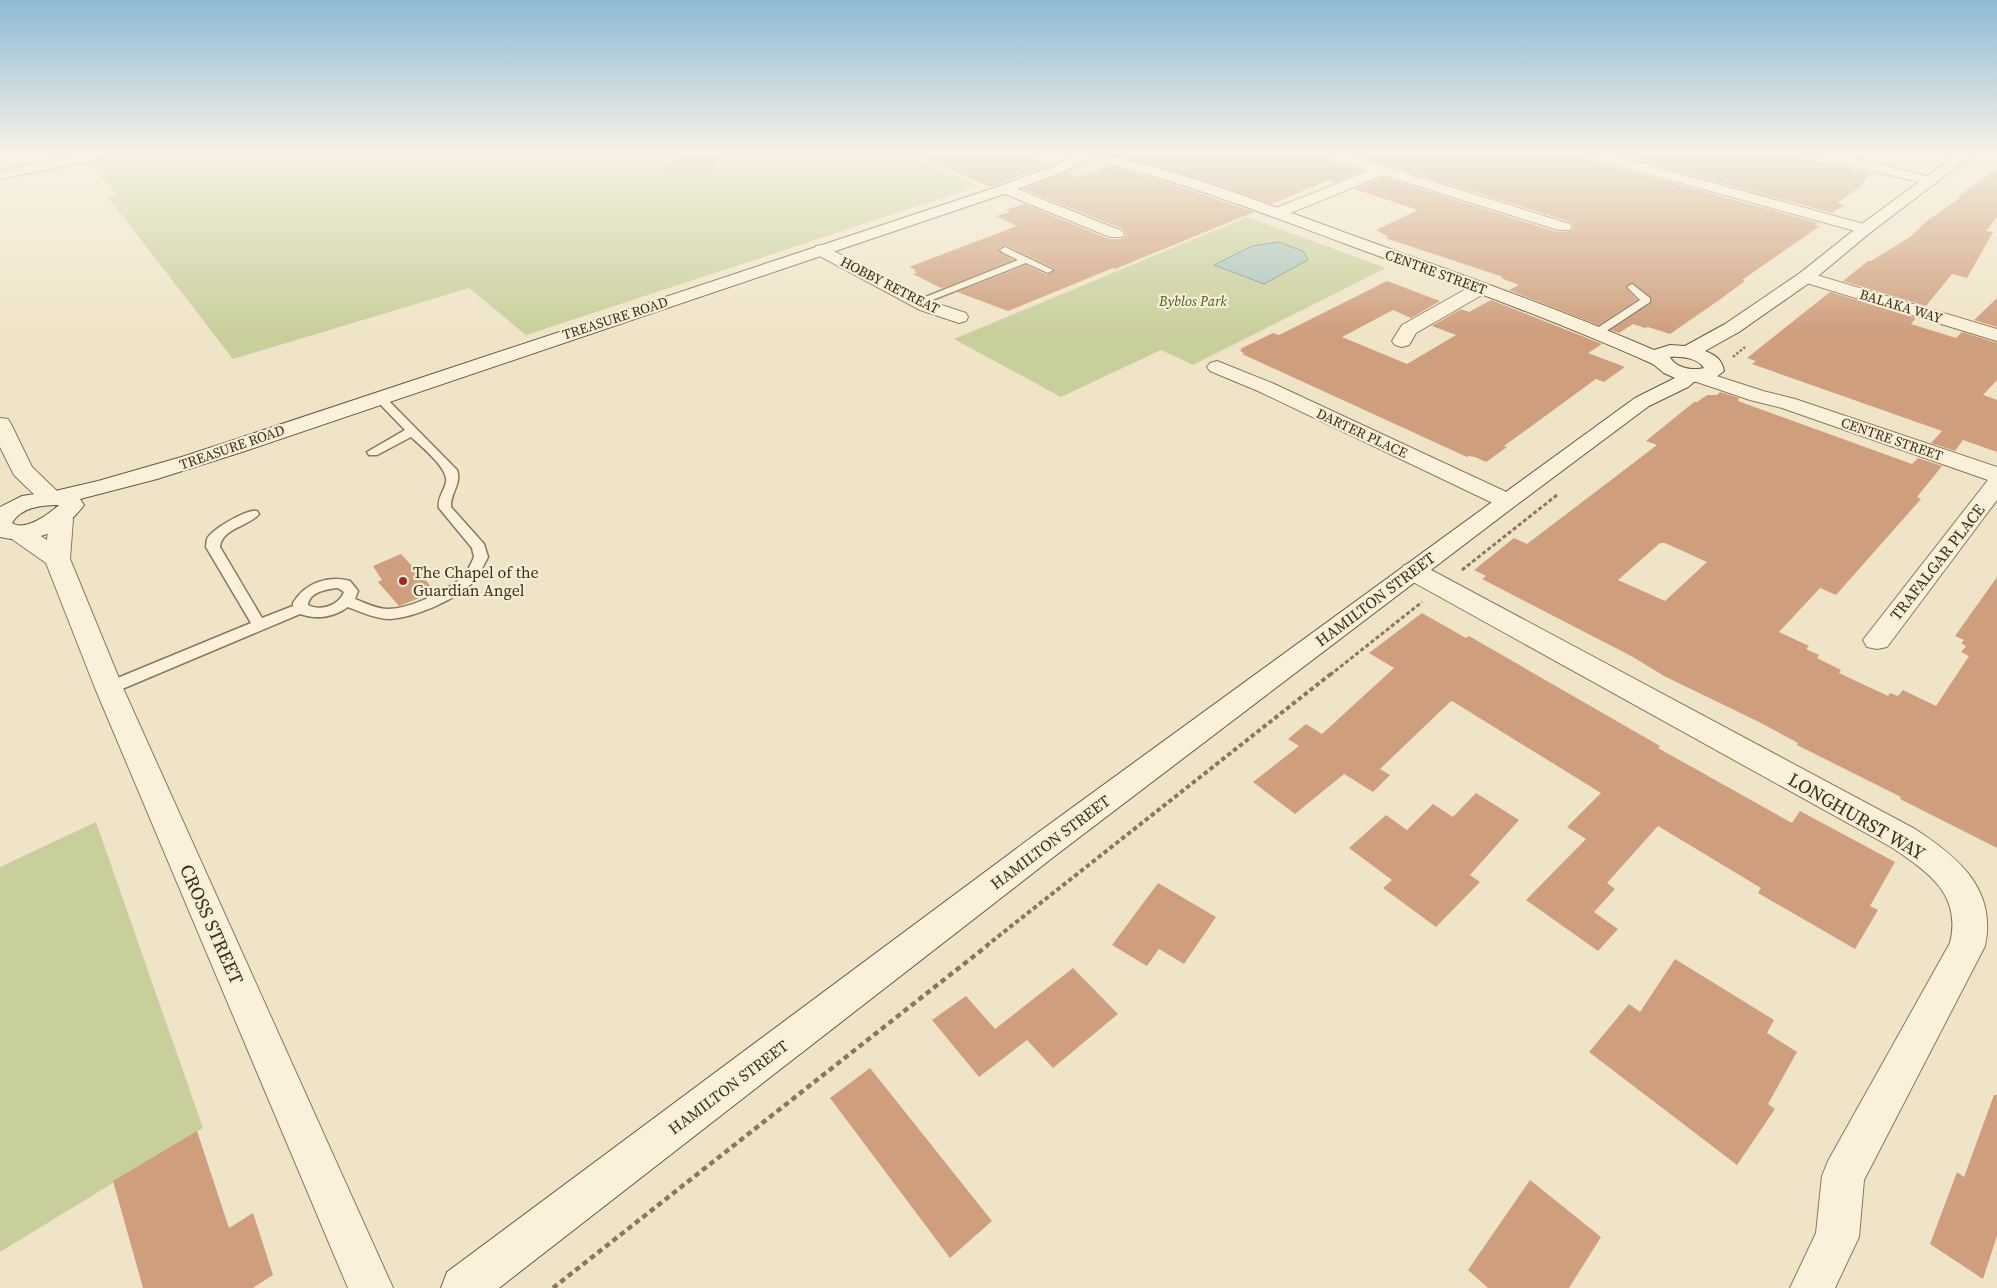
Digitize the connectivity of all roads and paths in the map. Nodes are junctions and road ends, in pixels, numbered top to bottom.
1 (936, 212) edge
2 (1062, 212) edge
3 (1515, 212) edge
4 (1803, 212) edge
5 (1888, 212) edge
6 (1277, 213) edge
7 (1564, 227) dead end
8 (1865, 229) junction
9 (1116, 234) dead end
10 (822, 250) junction
11 (1005, 250) dead end
12 (1026, 260) junction
13 (1048, 270) dead end
14 (1806, 277) junction
15 (1480, 288) junction
16 (1632, 288) dead end
17 (918, 302) junction
18 (959, 317) dead end
19 (1604, 334) junction
20 (1997, 334) edge
21 (1402, 341) dead end
22 (1686, 363) junction
23 (1216, 367) dead end
24 (379, 397) junction
25 (1642, 402) junction
26 (0, 424) edge
27 (413, 431) junction
28 (373, 452) dead end
29 (22, 470) junction
30 (1997, 476) edge
31 (1997, 484) edge
32 (1564, 490) dead end
33 (1506, 501) junction
34 (59, 506) junction
35 (252, 514) dead end
36 (5, 525) edge
37 (57, 559) junction
38 (1427, 579) junction
39 (346, 601) junction
40 (301, 608) junction
41 (259, 625) junction
42 (1877, 640) dead end
43 (109, 688) junction
44 (371, 1288) edge
45 (463, 1288) edge
46 (553, 1288) edge
47 (1812, 1288) edge

1 - 10 street, TREASURE ROAD
2 - 9 street
3 - 7 street
4 - 8 street
5 - 8 street, HAMILTON STREET
6 - 15 street, CENTRE STREET
8 - 14 street, HAMILTON STREET
10 - 17 street, HOBBY RETREAT
10 - 24 street, TREASURE ROAD
11 - 12 lane
12 - 13 lane
12 - 17 lane
14 - 20 street, BALAKA WAY
14 - 22 street, HAMILTON STREET
15 - 19 street, CENTRE STREET
15 - 21 street
16 - 19 lane
17 - 18 street, HOBBY RETREAT
19 - 22 street, CENTRE STREET
22 - 25 street, HAMILTON STREET
22 - 25 street, HAMILTON STREET
22 - 30 street, CENTRE STREET
23 - 33 street, DARTER PLACE
24 - 27 lane
24 - 34 street, TREASURE ROAD
25 - 33 street, HAMILTON STREET
26 - 29 street
27 - 28 lane
27 - 39 lane
29 - 34 street
29 - 36 street
31 - 42 street, TRAFALGAR PLACE
32 - 38 path
33 - 38 street, HAMILTON STREET
34 - 36 street, TREASURE ROAD
34 - 37 street, CROSS STREET
35 - 41 lane
36 - 37 street
37 - 43 street, CROSS STREET
38 - 45 street, HAMILTON STREET
38 - 46 path
38 - 47 street, LONGHURST WAY
39 - 40 lane
39 - 40 lane
40 - 41 lane
41 - 43 lane
43 - 44 street, CROSS STREET

